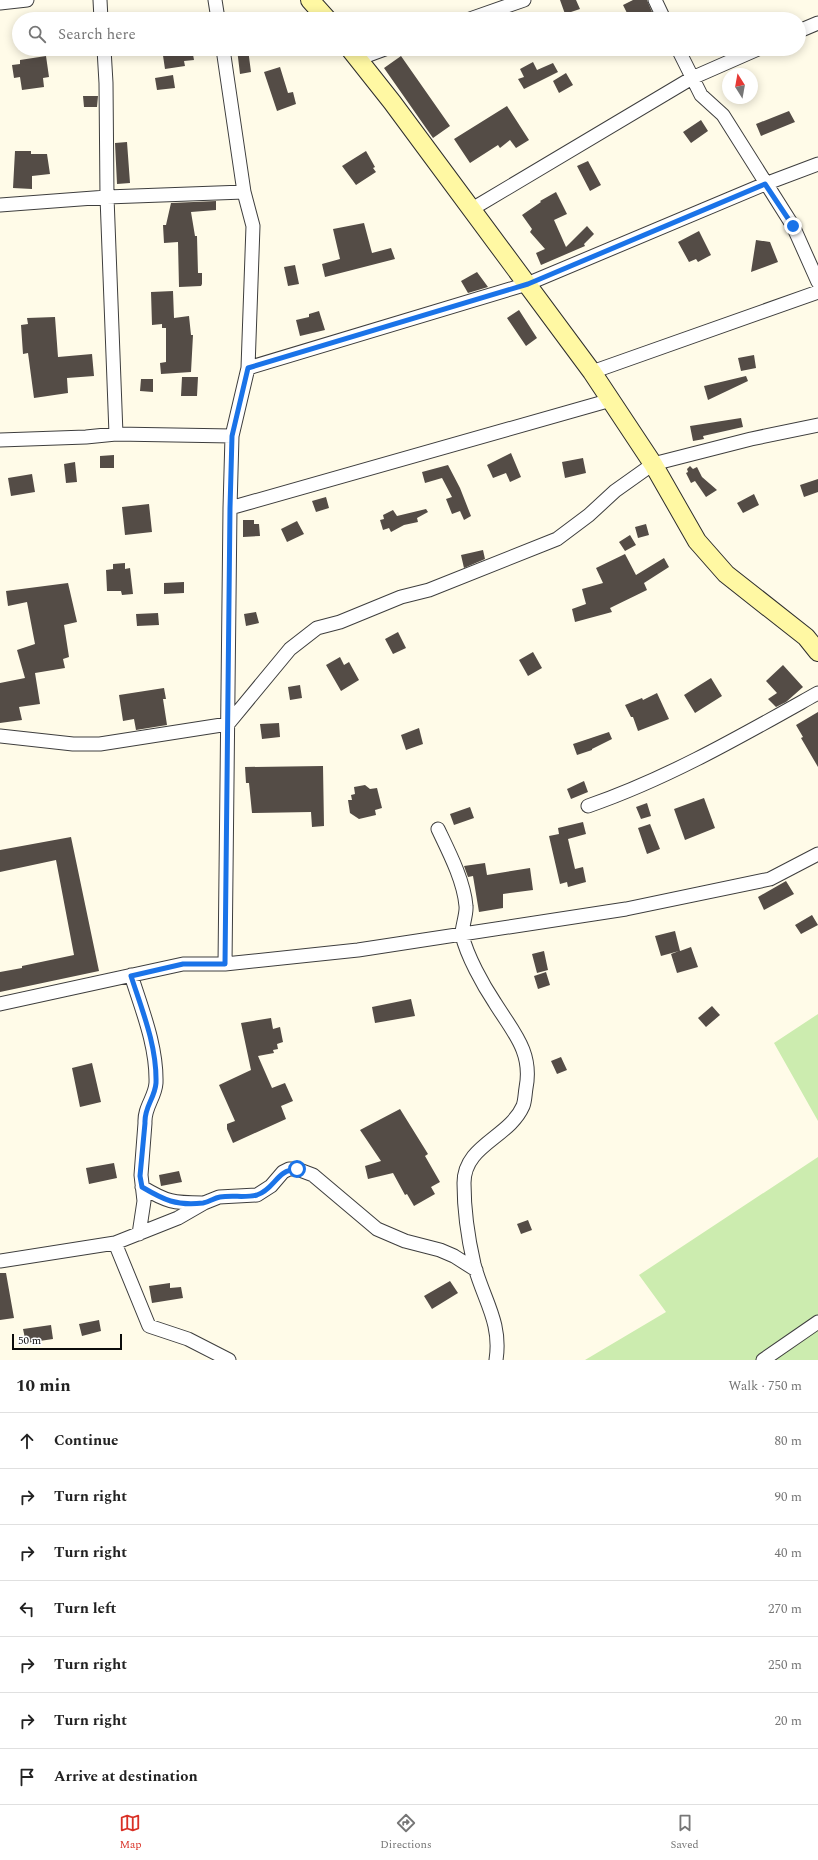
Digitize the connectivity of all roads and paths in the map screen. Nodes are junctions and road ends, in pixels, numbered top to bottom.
1 (27, 0) edge
2 (100, 0) edge
3 (215, 0) edge
4 (310, 0) edge
5 (524, 0) edge
6 (655, 0) edge
7 (0, 3) edge
8 (101, 12) edge
9 (217, 12) edge
10 (321, 12) edge
11 (490, 12) edge
12 (661, 12) edge
13 (818, 23) edge
14 (806, 28) edge
15 (104, 56) edge
16 (224, 56) edge
17 (356, 56) edge
18 (681, 56) edge
19 (742, 56) edge
20 (692, 78) junction
21 (818, 164) edge
22 (765, 184) junction
23 (244, 192) junction
24 (107, 197) junction
25 (0, 205) edge
26 (472, 209) junction
27 (818, 282) edge
28 (528, 284) junction
29 (818, 292) edge
30 (248, 368) junction
31 (592, 372) junction
32 (611, 400) junction
33 (818, 425) edge
34 (116, 434) junction
35 (232, 436) junction
36 (0, 440) edge
37 (654, 464) junction
38 (230, 508) junction
39 (818, 652) edge
40 (818, 693) edge
41 (228, 724) junction
42 (0, 736) edge
43 (588, 806) dead end
44 (438, 829) dead end
45 (818, 854) edge
46 (462, 934) junction
47 (225, 964) junction
48 (131, 976) junction
49 (0, 1004) edge
50 (142, 1187) junction
51 (204, 1203) junction
52 (139, 1234) junction
53 (115, 1243) junction
54 (0, 1261) edge
55 (476, 1270) junction
56 (818, 1322) edge
57 (229, 1360) edge
58 (496, 1360) edge
59 (763, 1360) edge

1 - 7 street
2 - 8 street
3 - 9 street
4 - 10 street
5 - 11 street
6 - 12 street
13 - 14 street
15 - 24 street
16 - 23 street
17 - 26 street
18 - 20 street
19 - 20 street
20 - 22 street
20 - 26 street
21 - 22 street
22 - 27 street
22 - 28 street
23 - 24 street
23 - 30 street
24 - 25 street
24 - 34 street
26 - 28 street
28 - 30 street
28 - 31 street
29 - 31 street
30 - 35 street
31 - 32 street
32 - 37 street
32 - 38 street
33 - 37 street
34 - 35 street
34 - 36 street
35 - 38 street
37 - 39 street
37 - 41 street
38 - 41 street
40 - 43 street
41 - 42 street
41 - 47 street
44 - 46 street
45 - 46 street
46 - 47 street
46 - 55 street
47 - 48 street
48 - 49 street
48 - 50 street
50 - 51 street
50 - 52 street
51 - 52 street
51 - 55 street
52 - 53 street
53 - 54 street
53 - 57 street
55 - 58 street
56 - 59 street

